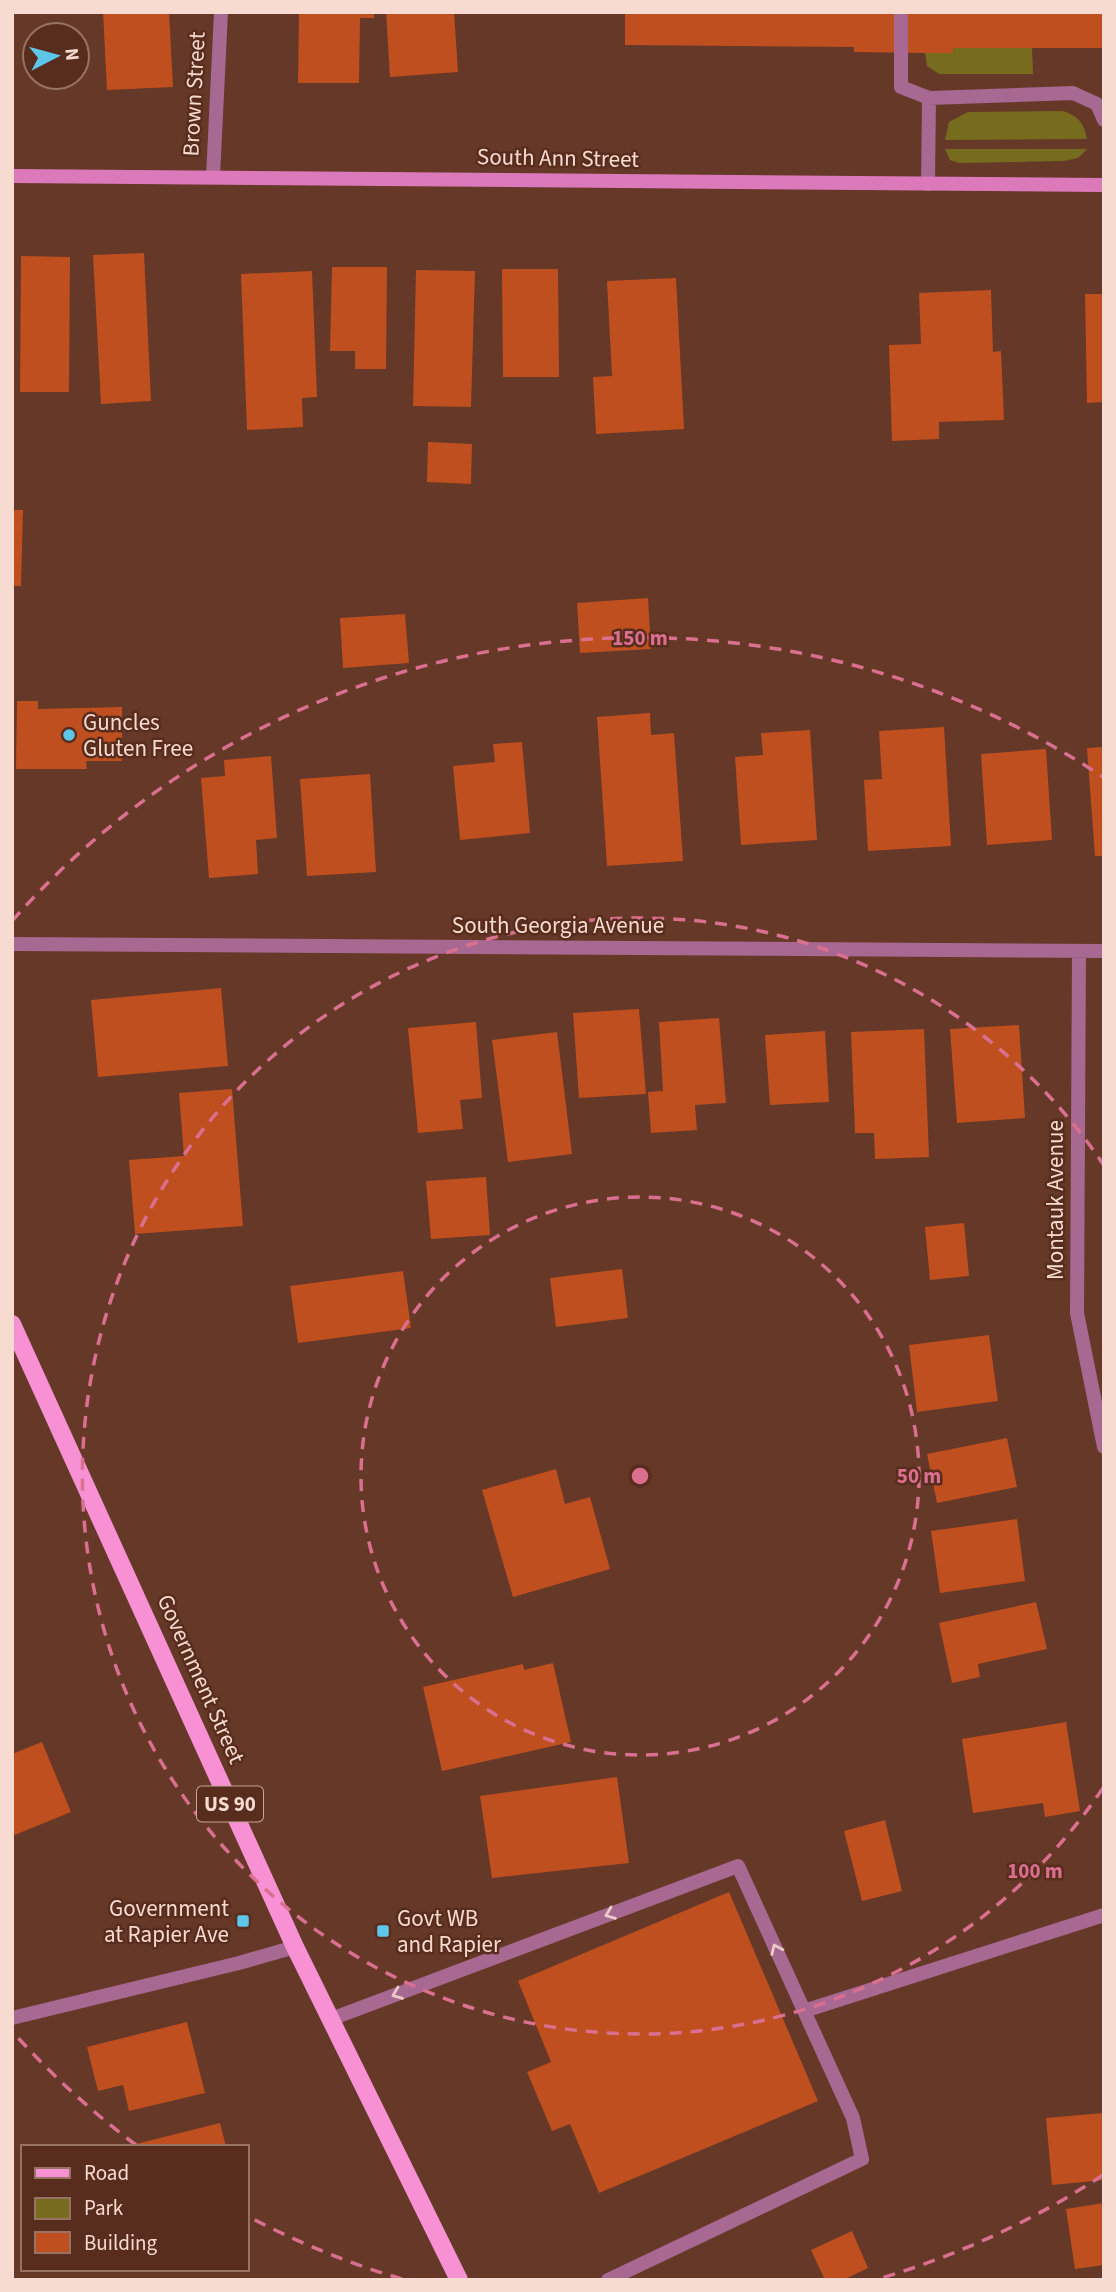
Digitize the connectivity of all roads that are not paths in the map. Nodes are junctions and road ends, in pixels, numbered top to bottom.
1 (221, 12) edge
2 (901, 12) edge
3 (929, 98) junction
4 (1104, 120) edge
5 (12, 176) edge
6 (213, 177) junction
7 (928, 184) junction
8 (1104, 185) edge
9 (12, 944) edge
10 (1079, 951) junction
11 (1104, 951) edge
12 (12, 1324) edge
13 (1104, 1447) edge
14 (1104, 1914) edge
15 (295, 1947) junction
16 (804, 2011) junction
17 (12, 2018) edge
18 (331, 2019) junction
19 (459, 2280) edge
20 (608, 2280) edge

1 - 6 street, Brown Street
2 - 3 street
3 - 4 street
3 - 7 street
5 - 6 street, South Ann Street
6 - 7 street, South Ann Street
7 - 8 street, South Ann Street
9 - 10 street, South Georgia Avenue
10 - 11 street, South Georgia Avenue
10 - 13 street, Montauk Avenue
12 - 15 main road, Government Street / US 90
14 - 16 street
15 - 17 street
15 - 18 main road, Government Street / US 90
16 -> 18 street
16 - 20 street
18 - 19 main road, Government Street / US 90

